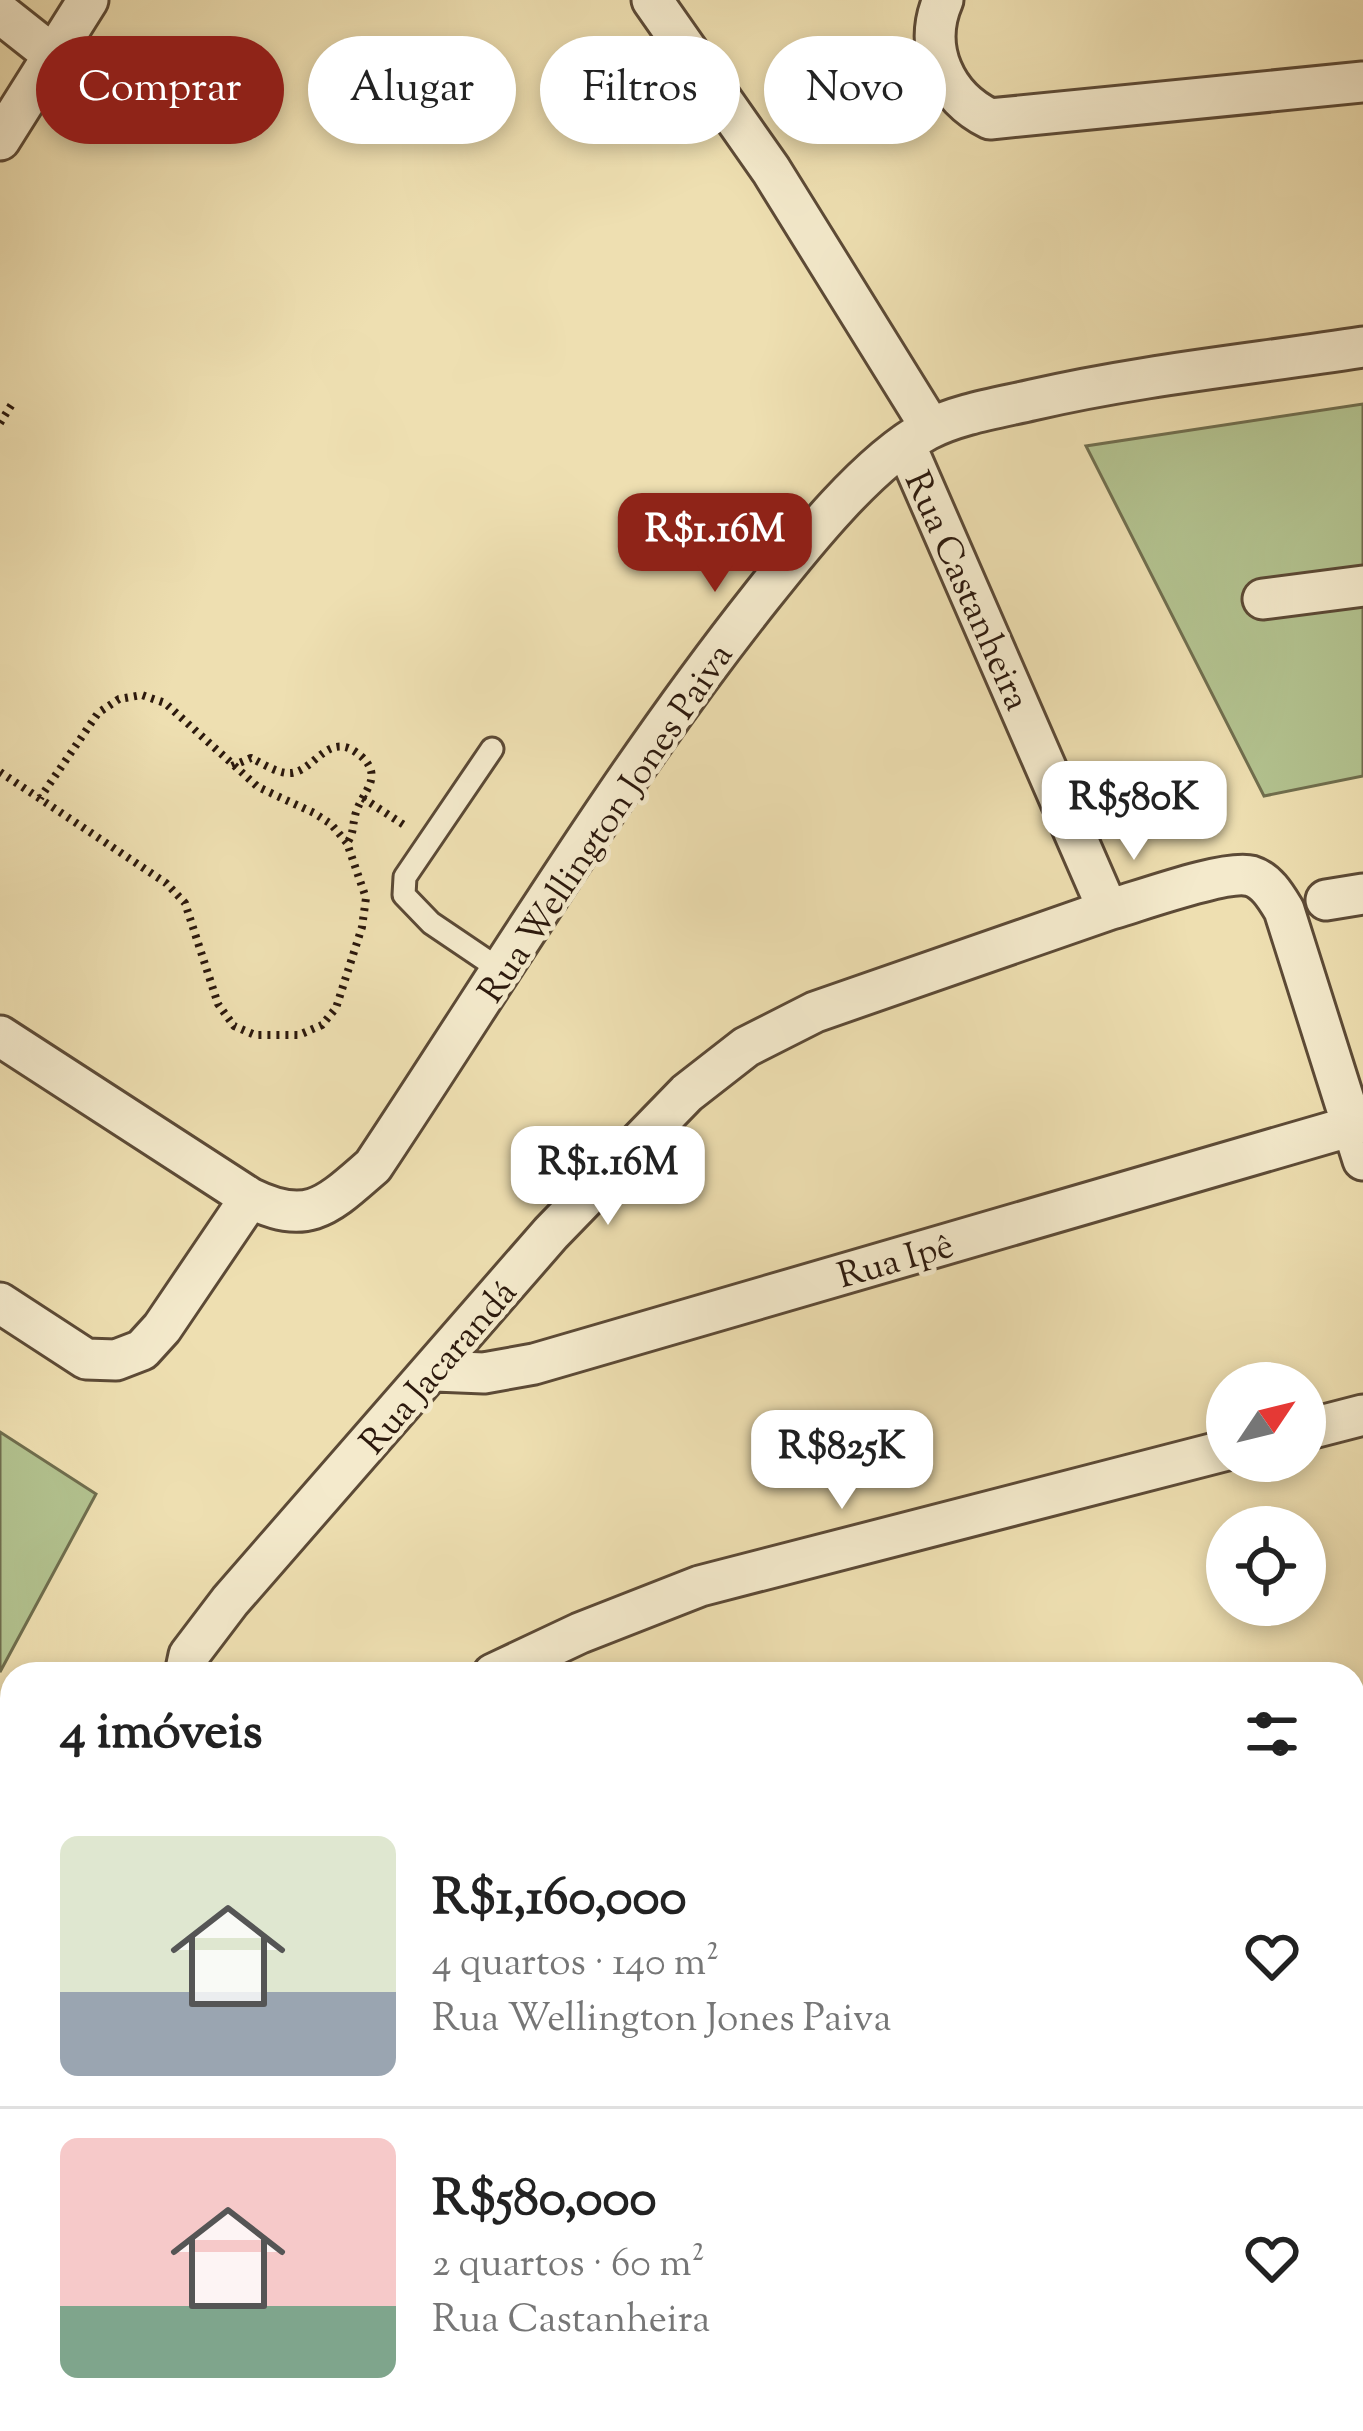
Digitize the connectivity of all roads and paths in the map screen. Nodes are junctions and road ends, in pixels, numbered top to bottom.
1 (88, 0) edge
2 (652, 0) edge
3 (944, 0) edge
4 (0, 13) edge
5 (65, 36) edge
6 (36, 42) edge
7 (36, 82) edge
8 (1363, 82) edge
9 (0, 140) edge
10 (1363, 347) edge
11 (12, 404) dead end
12 (0, 423) edge
13 (918, 436) junction
14 (1363, 586) edge
15 (1263, 599) dead end
16 (492, 749) dead end
17 (232, 766) junction
18 (0, 772) edge
19 (40, 798) junction
20 (363, 798) junction
21 (429, 842) junction
22 (347, 843) junction
23 (1108, 910) junction
24 (502, 971) junction
25 (0, 1036) edge
26 (1358, 1143) edge
27 (264, 1205) junction
28 (0, 1304) edge
29 (435, 1371) junction
30 (1363, 1415) edge
31 (1326, 1425) edge
32 (1206, 1455) edge
33 (187, 1662) edge
34 (518, 1662) edge

1 - 5 street
2 - 13 street, Rua Castanheira
3 - 8 street
4 - 6 street
7 - 9 street
10 - 13 street, Rua Wellington Jones Paiva
11 - 12 path
13 - 23 street, Rua Castanheira
13 - 24 street, Rua Wellington Jones Paiva
14 - 15 street
16 - 21 lane
17 - 19 path
17 - 20 path
17 - 22 path
18 - 19 path
19 - 22 path
20 - 21 path
20 - 22 path
21 - 24 lane
23 - 26 street
23 - 29 street, Rua Jacarandá
24 - 27 street, Rua Wellington Jones Paiva
25 - 27 street
26 - 29 street, Rua Ipê
27 - 28 street
29 - 33 street, Rua Jacarandá
30 - 31 street
32 - 34 street

